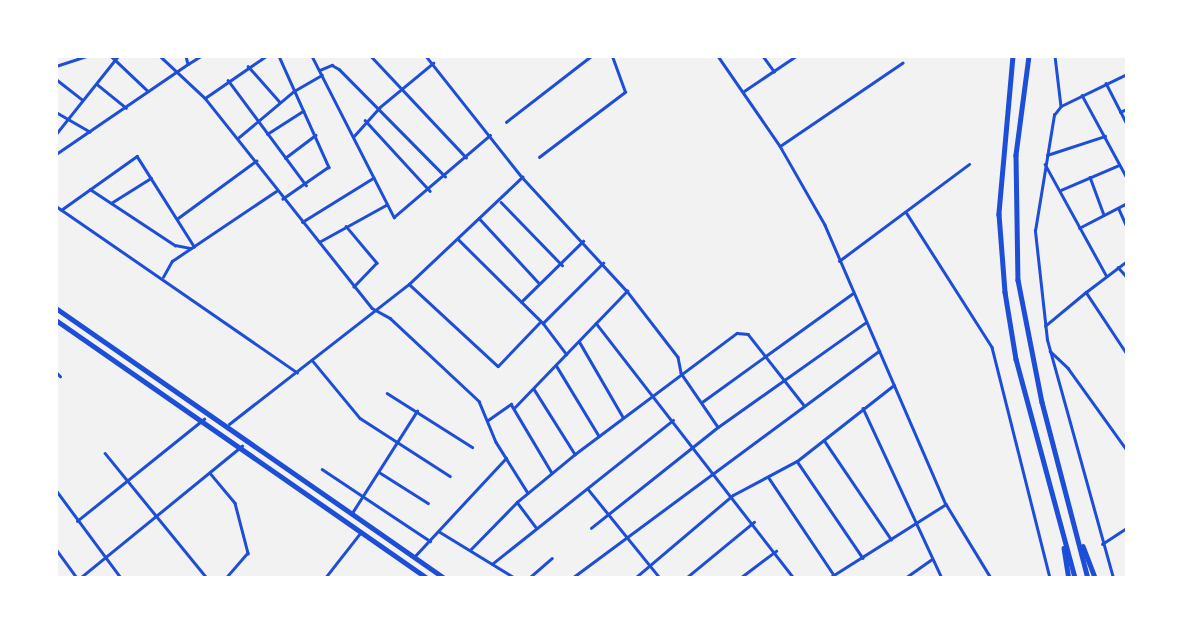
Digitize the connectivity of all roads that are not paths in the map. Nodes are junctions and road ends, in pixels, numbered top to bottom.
1 (87, 56) edge
2 (111, 56) edge
3 (118, 56) edge
4 (160, 56) edge
5 (186, 56) edge
6 (201, 56) edge
7 (266, 56) edge
8 (279, 56) edge
9 (312, 56) edge
10 (371, 56) edge
11 (426, 56) edge
12 (591, 56) edge
13 (612, 56) edge
14 (718, 56) edge
15 (763, 56) edge
16 (796, 56) edge
17 (1013, 56) edge
18 (1029, 56) edge
19 (1055, 56) edge
20 (115, 59) junction
21 (902, 63) dead end
22 (188, 64) junction
23 (433, 64) junction
24 (56, 66) edge
25 (248, 66) junction
26 (176, 70) junction
27 (320, 70) junction
28 (774, 72) junction
29 (1127, 74) edge
30 (322, 75) junction
31 (56, 79) edge
32 (228, 80) junction
33 (1106, 83) junction
34 (98, 85) junction
35 (148, 91) junction
36 (294, 91) junction
37 (403, 91) junction
38 (744, 91) junction
39 (1082, 95) junction
40 (205, 98) junction
41 (82, 99) junction
42 (280, 103) junction
43 (1061, 106) junction
44 (380, 107) junction
45 (126, 108) junction
46 (1127, 109) edge
47 (304, 110) junction
48 (56, 112) edge
49 (1120, 112) junction
50 (67, 119) junction
51 (259, 120) junction
52 (365, 120) junction
53 (506, 122) dead end
54 (1127, 124) edge
55 (90, 132) junction
56 (56, 134) edge
57 (267, 134) junction
58 (315, 135) junction
59 (490, 135) junction
60 (1105, 136) junction
61 (353, 137) junction
62 (238, 138) junction
63 (780, 146) junction
64 (56, 154) edge
65 (1047, 155) junction
66 (467, 157) junction
67 (539, 157) dead end
68 (285, 158) junction
69 (256, 161) junction
70 (969, 164) dead end
71 (1045, 164) junction
72 (1120, 165) junction
73 (445, 176) junction
74 (522, 177) junction
75 (151, 178) junction
76 (373, 178) junction
77 (1090, 178) junction
78 (1127, 178) edge
79 (306, 185) junction
80 (90, 189) junction
81 (1061, 190) junction
82 (276, 191) junction
83 (430, 191) junction
84 (283, 200) junction
85 (500, 202) junction
86 (111, 203) junction
87 (1127, 203) edge
88 (386, 205) junction
89 (56, 206) edge
90 (1119, 209) junction
91 (60, 210) junction
92 (906, 212) junction
93 (1104, 215) junction
94 (178, 218) junction
95 (479, 218) junction
96 (302, 222) junction
97 (346, 226) junction
98 (1127, 227) edge
99 (1079, 228) junction
100 (458, 238) junction
101 (583, 241) junction
102 (319, 242) junction
103 (192, 247) junction
104 (839, 260) junction
105 (1127, 261) edge
106 (602, 263) junction
107 (562, 265) junction
108 (1117, 266) junction
109 (1106, 275) junction
110 (163, 277) junction
111 (1127, 277) edge
112 (538, 282) junction
113 (409, 284) junction
114 (354, 287) junction
115 (627, 292) junction
116 (1086, 292) junction
117 (852, 294) junction
118 (521, 302) junction
119 (56, 308) edge
120 (375, 310) junction
121 (56, 320) edge
122 (541, 323) junction
123 (865, 323) junction
124 (596, 324) junction
125 (1045, 326) junction
126 (579, 341) junction
127 (1050, 350) junction
128 (879, 351) junction
129 (567, 354) junction
130 (1127, 354) edge
131 (765, 356) junction
132 (312, 360) junction
133 (556, 365) junction
134 (56, 372) edge
135 (297, 372) junction
136 (682, 373) junction
137 (60, 376) dead end
138 (783, 380) junction
139 (894, 385) junction
140 (534, 388) junction
141 (652, 392) junction
142 (387, 394) dead end
143 (702, 402) junction
144 (803, 404) junction
145 (514, 408) junction
146 (863, 408) junction
147 (417, 411) junction
148 (623, 417) junction
149 (204, 419) junction
150 (488, 420) junction
151 (673, 420) junction
152 (228, 424) junction
153 (718, 427) junction
154 (599, 436) junction
155 (397, 439) junction
156 (824, 440) junction
157 (242, 446) junction
158 (694, 446) junction
159 (472, 448) dead end
160 (1127, 450) edge
161 (104, 453) dead end
162 (575, 454) junction
163 (506, 458) junction
164 (797, 461) junction
165 (322, 469) dead end
166 (379, 472) junction
167 (210, 473) junction
168 (552, 473) junction
169 (715, 473) junction
170 (450, 476) dead end
171 (769, 478) junction
172 (126, 479) junction
173 (588, 489) junction
174 (56, 490) edge
175 (528, 493) junction
176 (733, 495) junction
177 (364, 497) junction
178 (517, 502) junction
179 (428, 503) dead end
180 (946, 504) junction
181 (351, 514) junction
182 (607, 514) junction
183 (156, 516) junction
184 (77, 520) junction
185 (754, 522) junction
186 (1075, 523) junction
187 (914, 524) junction
188 (1060, 527) junction
189 (536, 528) junction
190 (591, 528) dead end
191 (1127, 528) edge
192 (361, 532) junction
193 (440, 532) junction
194 (891, 539) junction
195 (629, 540) junction
196 (430, 541) junction
197 (1102, 544) junction
198 (56, 549) edge
199 (470, 550) junction
200 (776, 551) junction
201 (414, 557) junction
202 (105, 558) junction
203 (552, 558) dead end
204 (863, 558) junction
205 (931, 560) junction
206 (492, 564) junction
207 (649, 566) junction
208 (834, 575) junction
209 (79, 578) edge
210 (121, 578) edge
211 (208, 578) edge
212 (226, 578) edge
213 (325, 578) edge
214 (427, 578) edge
215 (444, 578) edge
216 (515, 578) edge
217 (529, 578) edge
218 (572, 578) edge
219 (635, 578) edge
220 (660, 578) edge
221 (686, 578) edge
222 (740, 578) edge
223 (794, 578) edge
224 (829, 578) edge
225 (906, 578) edge
226 (942, 578) edge
227 (991, 578) edge
228 (1050, 578) edge
229 (1069, 578) edge
230 (1075, 578) edge
231 (1088, 578) edge
232 (1094, 578) edge
233 (1113, 578) edge

1 - 24 street
2 - 20 street
3 - 20 street
4 - 26 street
5 - 22 street
6 - 22 street
7 - 25 street
8 - 36 street
9 - 27 street
10 - 37 street
11 - 23 street
12 - 53 street
13 - 67 street
14 - 38 street
15 - 28 street
16 - 28 street
17 - 188 highway
18 - 186 highway
19 - 43 street
20 - 34 street
20 - 35 street
21 - 63 street
22 - 26 street
23 - 37 street
23 - 59 street
25 - 32 street
25 - 42 street
26 - 35 street
26 - 40 street
27 - 30 street
27 - 44 street
28 - 38 street
29 - 33 street
30 - 36 street
30 - 61 street
31 - 41 street
32 - 40 street
32 - 51 street
33 - 39 street
33 - 49 street
34 - 41 street
34 - 45 street
35 - 45 street
36 - 42 street
36 - 47 street
37 - 44 street
37 - 66 street
38 - 63 street
39 - 43 street
39 - 60 street
40 - 62 street
41 - 50 street
42 - 51 street
43 - 65 street
44 - 52 street
44 - 73 street
45 - 55 street
46 - 49 street
47 - 57 street
47 - 58 street
48 - 50 street
49 - 54 street
50 - 55 street
50 - 56 street
51 - 57 street
51 - 62 street
52 - 61 street
52 - 83 street
55 - 64 street
57 - 68 street
58 - 68 street
58 - 79 street
59 - 66 street
59 - 74 street
60 - 65 street
60 - 72 street
61 - 76 street
62 - 69 street
63 - 104 street
65 - 71 street
66 - 73 street
68 - 79 street
69 - 82 street
69 - 94 street
70 - 92 street
71 - 81 street
71 - 125 street
72 - 77 street
72 - 78 street
73 - 83 street
74 - 85 street
74 - 101 street
75 - 80 street
75 - 86 street
75 - 94 street
76 - 88 street
76 - 96 street
77 - 81 street
77 - 93 street
79 - 84 street
80 - 86 street
80 - 91 street
81 - 99 street
82 - 84 street
82 - 103 street
83 - 88 street
84 - 96 street
85 - 95 street
85 - 107 street
86 - 103 street
87 - 90 street
88 - 97 street
89 - 91 street
90 - 93 street
90 - 98 street
91 - 110 street
92 - 104 street
92 - 228 street
93 - 99 street
94 - 103 street
95 - 100 street
95 - 112 street
96 - 102 street
97 - 102 street
97 - 114 street
99 - 109 street
100 - 113 street
100 - 118 street
101 - 106 street
101 - 107 street
102 - 114 street
103 - 110 street
104 - 117 street
105 - 108 street
106 - 115 street
106 - 122 street
107 - 112 street
108 - 109 street
108 - 111 street
109 - 116 street
110 - 135 street
112 - 118 street
113 - 120 street
113 - 122 street
114 - 120 street
115 - 124 street
115 - 136 street
116 - 125 street
116 - 130 street
117 - 123 street
117 - 131 street
118 - 122 street
119 - 152 highway
120 - 132 street
120 - 150 street
121 - 149 highway
122 - 129 street
123 - 128 street
123 - 138 street
124 - 126 street
124 - 141 street
125 - 127 street
126 - 129 street
126 - 148 street
127 - 160 street
127 - 197 street
128 - 139 street
128 - 144 street
129 - 133 street
131 - 136 street
131 - 138 street
131 - 143 street
132 - 135 street
132 - 155 street
133 - 140 street
133 - 154 street
134 - 137 street
135 - 152 street
136 - 141 street
136 - 143 street
138 - 144 street
138 - 153 street
139 - 146 street
139 - 180 street
140 - 145 street
140 - 162 street
141 - 148 street
141 - 151 street
142 - 147 street
143 - 153 street
144 - 169 street
145 - 150 street
145 - 168 street
146 - 156 street
146 - 187 street
147 - 155 street
147 - 159 street
148 - 154 street
149 - 157 highway
149 - 172 street
150 - 163 street
151 - 158 street
151 - 173 street
152 - 181 highway
153 - 158 street
154 - 162 street
155 - 166 street
155 - 170 street
156 - 164 street
156 - 194 street
157 - 167 street
157 - 192 highway
158 - 169 street
158 - 182 street
161 - 172 street
162 - 168 street
163 - 175 street
163 - 193 street
164 - 171 street
164 - 204 street
165 - 177 street
166 - 177 street
166 - 179 street
167 - 183 street
167 - 212 street
168 - 175 street
169 - 176 street
169 - 195 street
171 - 176 street
171 - 208 street
172 - 183 street
172 - 184 street
173 - 182 street
173 - 189 street
174 - 184 street
175 - 178 street
176 - 185 street
176 - 207 street
177 - 181 street
177 - 196 street
178 - 189 street
178 - 199 street
180 - 187 street
180 - 227 street
181 - 201 highway
182 - 190 street
182 - 195 street
183 - 202 street
183 - 211 street
184 - 202 street
185 - 200 street
185 - 221 street
186 - 231 highway
186 - 232 highway
187 - 194 street
187 - 205 street
188 - 229 highway
188 - 230 highway
189 - 206 street
191 - 197 street
192 - 213 street
192 - 214 highway
193 - 196 street
193 - 199 street
194 - 204 street
195 - 207 street
195 - 218 street
196 - 201 street
197 - 233 street
198 - 209 street
199 - 206 street
200 - 222 street
200 - 223 street
201 - 215 highway
202 - 209 street
202 - 210 street
203 - 217 street
204 - 208 street
205 - 225 street
205 - 226 street
206 - 216 street
207 - 219 street
207 - 220 street
208 - 224 street

